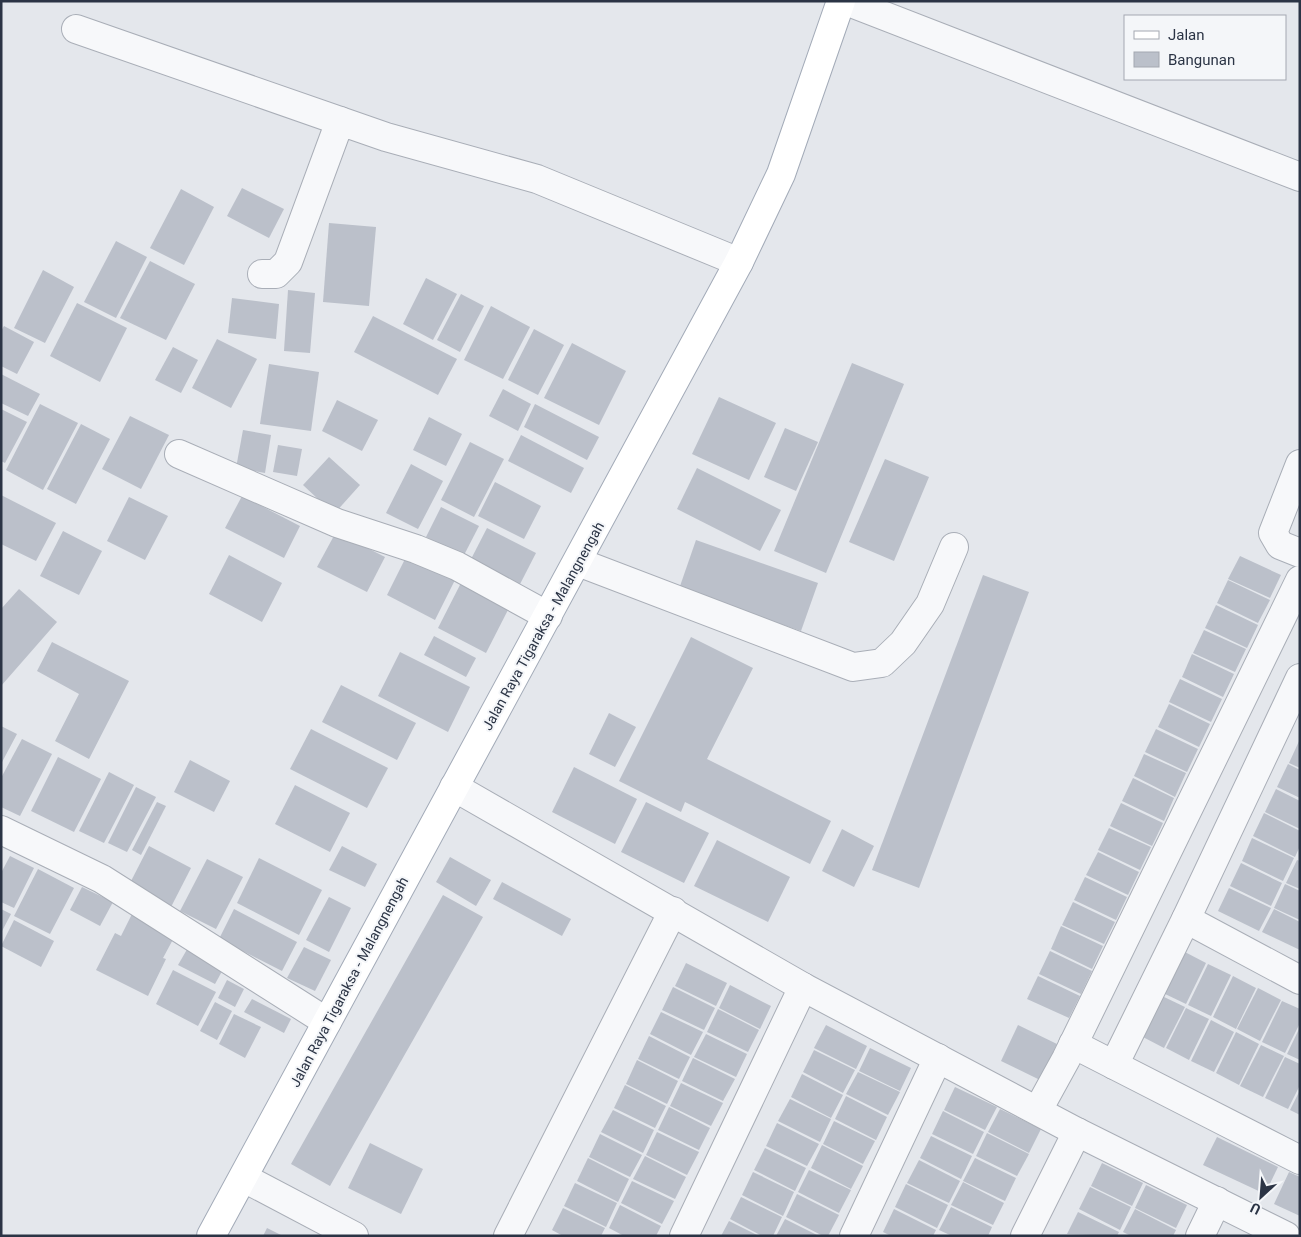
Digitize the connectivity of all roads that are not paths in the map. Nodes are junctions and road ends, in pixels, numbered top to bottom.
1 (841, 1) edge
2 (846, 1) edge
3 (76, 29) dead end
4 (340, 121) junction
5 (1300, 177) edge
6 (739, 262) junction
7 (262, 274) dead end
8 (179, 454) dead end
9 (1300, 464) edge
10 (954, 547) dead end
11 (1300, 553) edge
12 (578, 562) junction
13 (1300, 580) edge
14 (548, 616) junction
15 (1300, 678) edge
16 (454, 787) junction
17 (1, 830) edge
18 (673, 911) junction
19 (1186, 920) junction
20 (1300, 980) edge
21 (803, 987) junction
22 (327, 1022) junction
23 (1073, 1044) junction
24 (938, 1058) junction
25 (1114, 1065) junction
26 (1038, 1110) junction
27 (1077, 1132) junction
28 (1300, 1160) edge
29 (244, 1178) junction
30 (1217, 1201) junction
31 (211, 1236) edge
32 (354, 1236) edge
33 (508, 1236) edge
34 (684, 1236) edge
35 (854, 1236) edge
36 (1025, 1236) edge
37 (1200, 1236) edge
38 (1286, 1236) edge

1 - 6 main road, Jalan Raya Tigaraksa - Malangnengah
2 - 5 street
3 - 4 street
4 - 6 street
4 - 7 street
6 - 12 main road, Jalan Raya Tigaraksa - Malangnengah
8 - 14 street
9 - 11 street
10 - 12 street
12 - 14 main road, Jalan Raya Tigaraksa - Malangnengah
13 - 23 street
14 - 16 main road, Jalan Raya Tigaraksa - Malangnengah
15 - 19 street
16 - 18 street
16 - 22 main road, Jalan Raya Tigaraksa - Malangnengah
17 - 22 street
18 - 21 street
18 - 33 street
19 - 20 street
19 - 25 street
21 - 24 street
21 - 34 street
22 - 29 main road, Jalan Raya Tigaraksa - Malangnengah
23 - 25 street
23 - 26 street
24 - 26 street
24 - 35 street
25 - 28 street
26 - 27 street
27 - 30 street
27 - 36 street
29 - 31 main road, Jalan Raya Tigaraksa - Malangnengah
29 - 32 street
30 - 37 street
30 - 38 street

